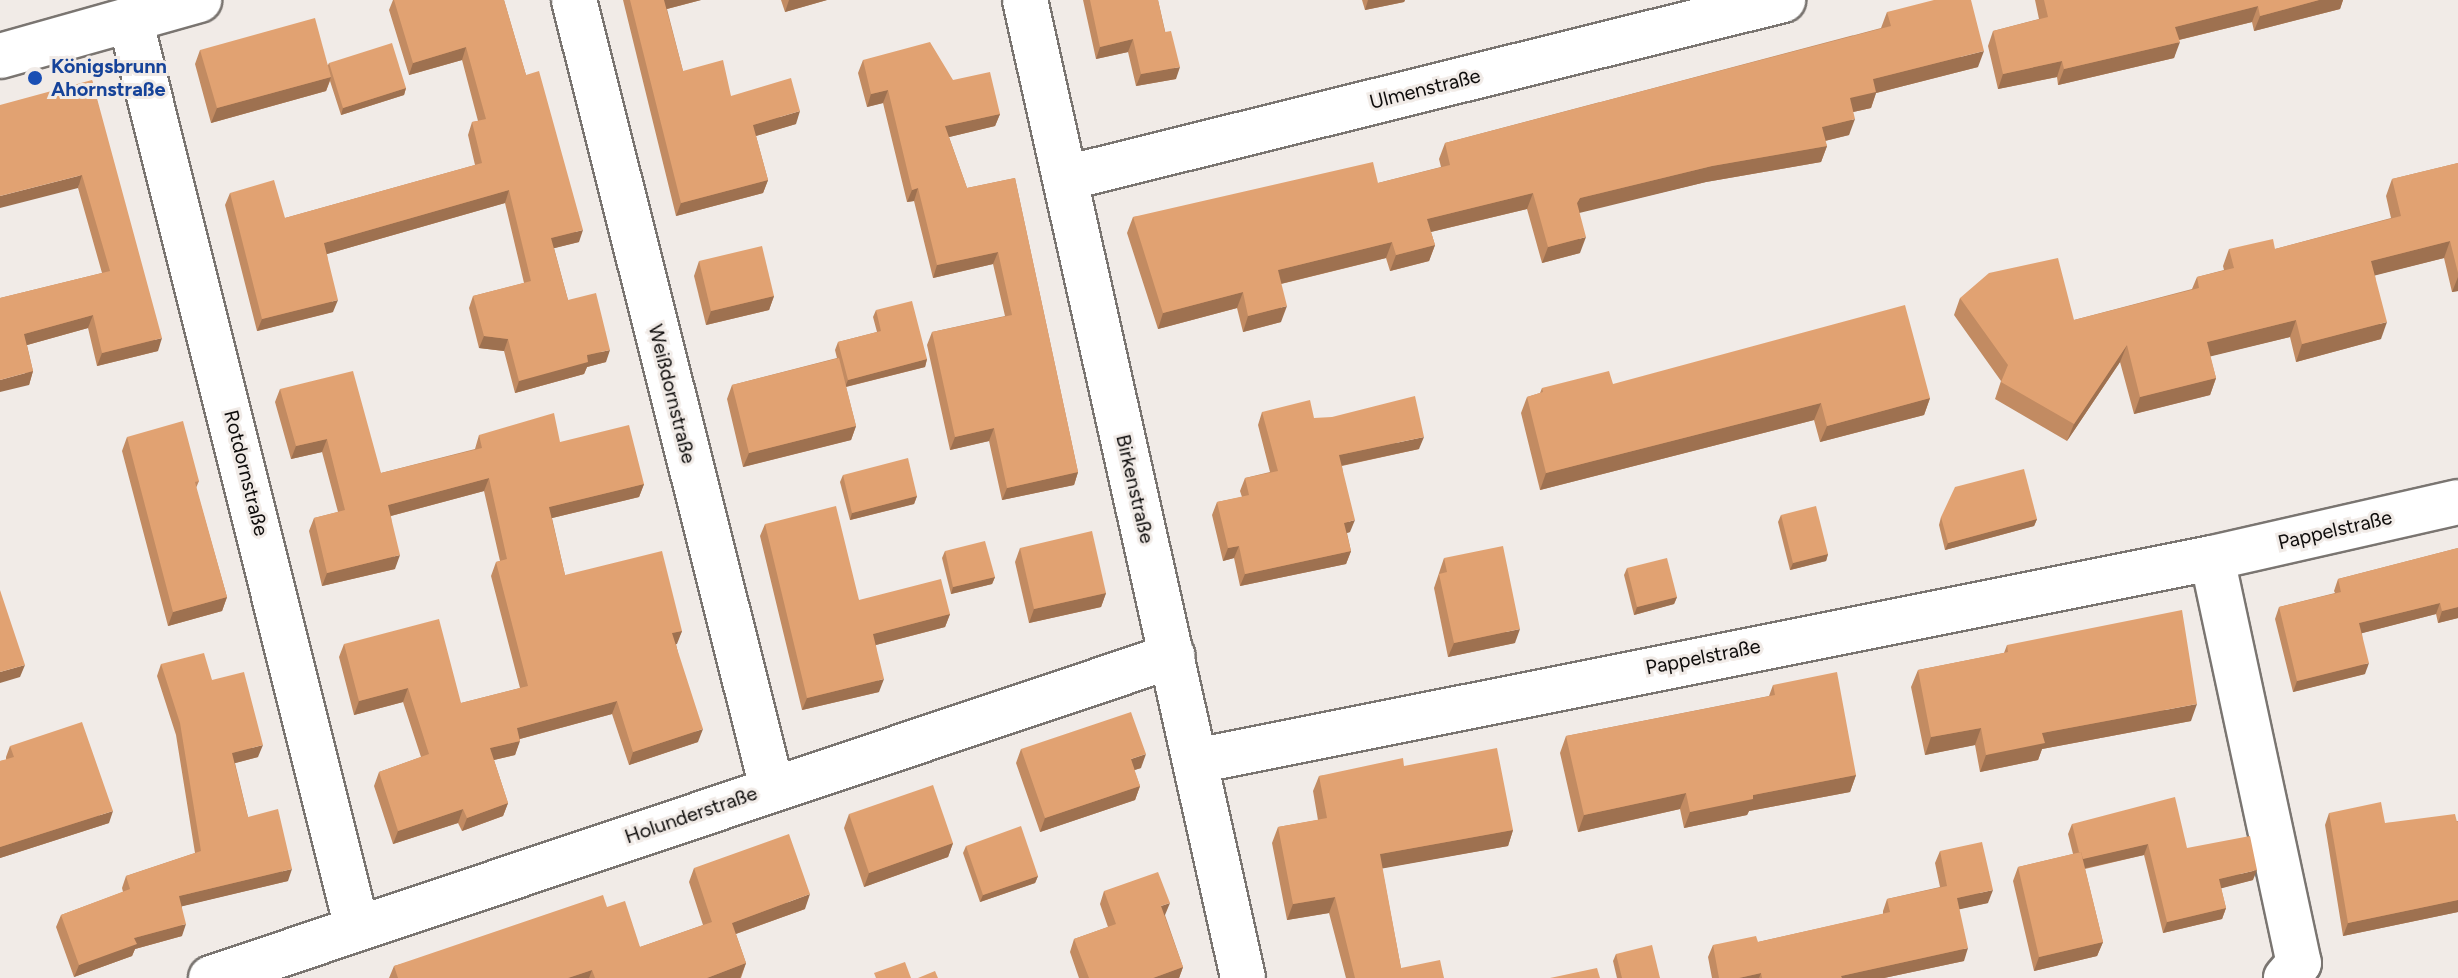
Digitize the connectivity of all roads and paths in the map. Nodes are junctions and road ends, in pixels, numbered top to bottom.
1 (199, 0) edge
2 (574, 0) edge
3 (1025, 0) edge
4 (1783, 0) edge
5 (130, 19) junction
6 (0, 56) edge
7 (1066, 178) junction
8 (2458, 502) edge
9 (2212, 558) junction
10 (1172, 656) junction
11 (1196, 761) junction
12 (772, 788) junction
13 (357, 928) junction
14 (211, 978) edge
15 (1243, 978) edge
16 (2286, 978) edge

1 - 5 street
2 - 12 street, Weißdornstraße
3 - 7 street, Birkenstraße
4 - 7 street, Ulmenstraße
5 - 6 street
5 - 13 street, Rotdornstraße
7 - 10 street, Birkenstraße
8 - 9 street, Pappelstraße
9 - 11 street, Pappelstraße
9 - 16 street
10 - 11 street, Birkenstraße
10 - 12 street, Holunderstraße
11 - 15 street, Birkenstraße
12 - 13 street, Holunderstraße
13 - 14 street, Holunderstraße

